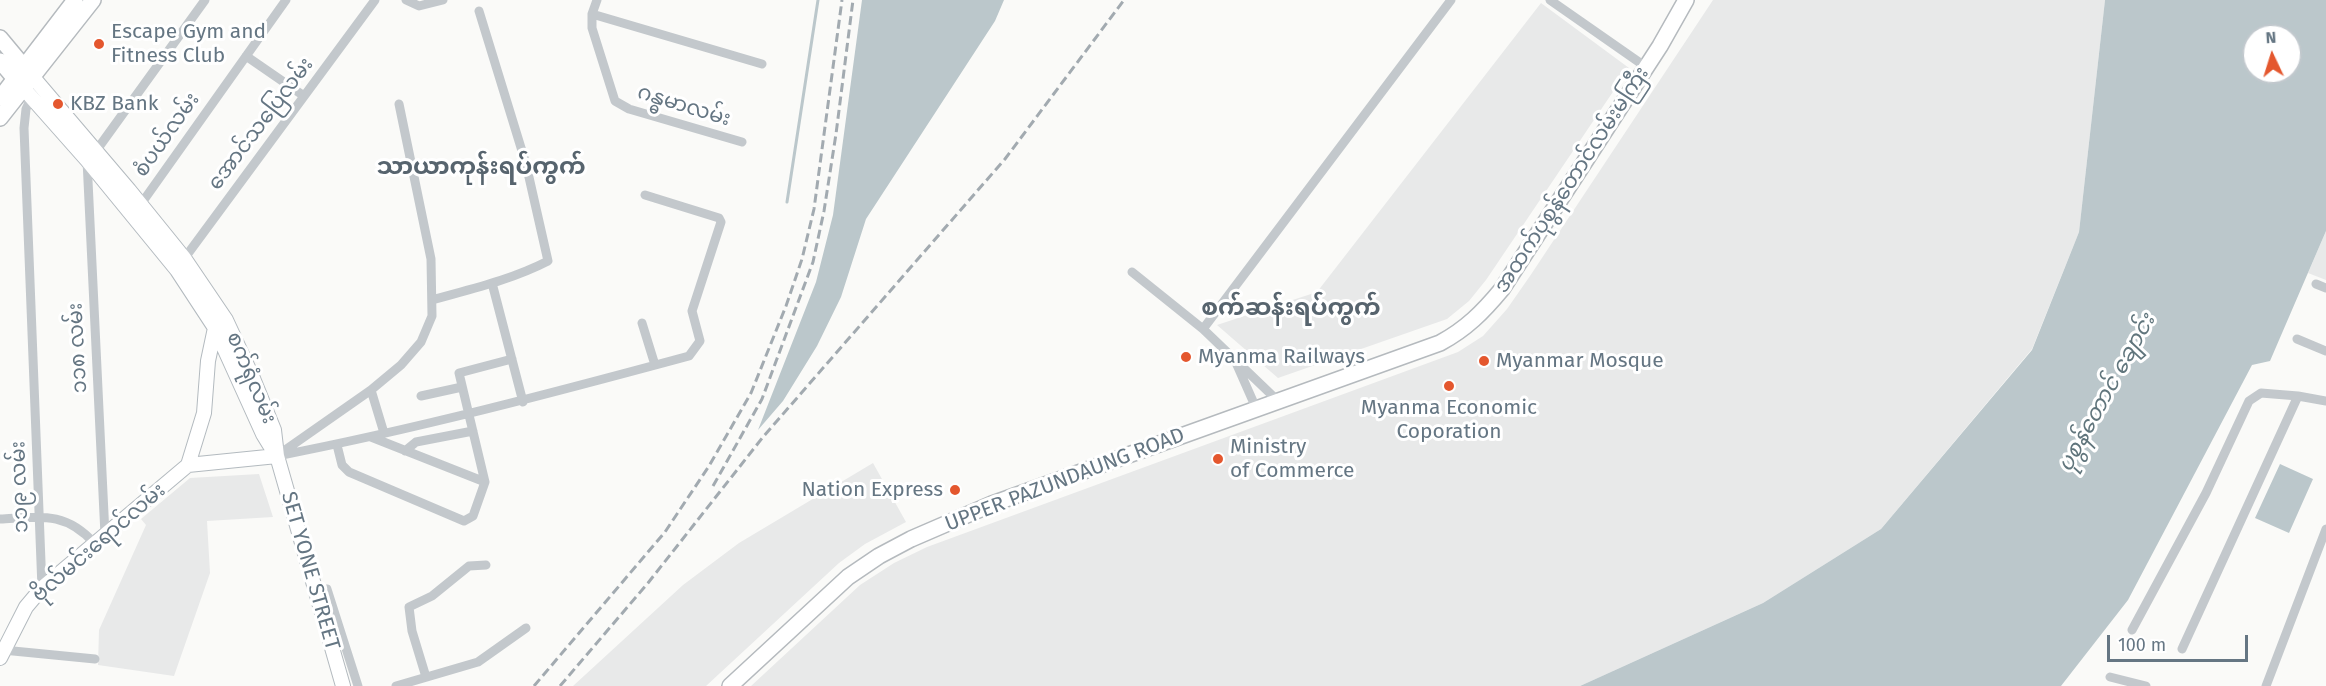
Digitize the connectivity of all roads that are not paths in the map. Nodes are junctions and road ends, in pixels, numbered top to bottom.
1 (75, 0) edge
2 (93, 0) edge
3 (205, 0) edge
4 (285, 0) edge
5 (375, 0) edge
6 (443, 0) edge
7 (597, 0) edge
8 (1452, 0) edge
9 (1686, 0) edge
10 (410, 2) edge
11 (1556, 2) edge
12 (479, 11) dead end
13 (592, 14) junction
14 (0, 38) edge
15 (246, 56) junction
16 (0, 61) edge
17 (762, 64) dead end
18 (1646, 67) junction
19 (25, 82) junction
20 (304, 96) junction
21 (0, 98) edge
22 (399, 104) dead end
23 (0, 118) edge
24 (742, 142) dead end
25 (92, 155) junction
26 (645, 195) dead end
27 (141, 204) junction
28 (181, 264) junction
29 (1132, 272) dead end
30 (492, 283) junction
31 (2316, 284) dead end
32 (2326, 288) edge
33 (432, 300) junction
34 (642, 323) dead end
35 (220, 324) junction
36 (1203, 329) junction
37 (2297, 339) dead end
38 (1440, 343) joint
39 (2326, 351) edge
40 (512, 359) junction
41 (1235, 360) junction
42 (655, 365) junction
43 (462, 387) junction
44 (371, 390) junction
45 (421, 396) dead end
46 (2298, 396) junction
47 (1277, 400) junction
48 (2326, 401) edge
49 (523, 402) junction
50 (1256, 408) junction
51 (469, 414) junction
52 (472, 431) junction
53 (384, 433) junction
54 (370, 437) junction
55 (337, 445) junction
56 (405, 452) junction
57 (277, 456) junction
58 (188, 465) junction
59 (485, 482) junction
60 (39, 518) junction
61 (0, 519) edge
62 (2326, 529) edge
63 (100, 539) junction
64 (2316, 551) junction
65 (2326, 555) edge
66 (486, 565) dead end
67 (42, 588) junction
68 (317, 591) junction
69 (526, 628) dead end
70 (2132, 630) dead end
71 (2182, 649) dead end
72 (2, 654) edge
73 (95, 659) dead end
74 (426, 677) junction
75 (2110, 677) dead end
76 (343, 686) edge
77 (358, 686) edge
78 (396, 686) edge
79 (730, 686) edge
80 (2146, 686) edge
81 (2266, 686) edge

1 - 19 main road
2 - 19 main road
3 - 25 street
4 - 15 street, စံပယ်လမ်း
5 - 20 street, အောင်သပြေလမ်း
6 - 10 street
7 - 13 street, ဂန္ဓမာလမ်း
8 - 36 street
9 - 18 main road, အထက်ပုစွန်တောင်လမ်းမကြီး
11 - 18 street
12 - 30 street
13 - 17 street
13 - 24 street, ဂန္ဓမာလမ်း
14 - 19 main road, စက်ရုံလမ်း
15 - 20 street
15 - 27 street, စံပယ်လမ်း
16 - 19 main road, စက်ရုံလမ်း
18 - 38 main road, အထက်ပုစွန်တောင်လမ်းမကြီး
19 - 21 main road
19 - 23 main road
19 - 25 main road, စက်ရုံလမ်း
19 - 25 main road, စက်ရုံလမ်း
19 - 60 street, ၁၁၉ လမ်း
20 - 28 street, အောင်သပြေလမ်း
22 - 33 street
25 - 27 main road, စက်ရုံလမ်း
25 - 28 main road, စက်ရုံလမ်း
25 - 63 street, ၁၁၈ လမ်း
26 - 42 street
27 - 28 main road, စက်ရုံလမ်း
28 - 35 main road, စက်ရုံလမ်း
29 - 36 street
30 - 33 street
30 - 40 street
31 - 32 street
33 - 44 street
34 - 42 street
35 - 57 main road, စက်ရုံလမ်း
35 - 58 main road
36 - 41 street
37 - 39 street
38 - 47 main road, UPPER PAZUNDAUNG ROAD
40 - 43 street
40 - 49 street
41 - 47 street
41 - 50 street
42 - 49 street
43 - 45 street
43 - 51 street
44 - 53 street
44 - 57 street
46 - 48 street
46 - 70 street
46 - 71 street
47 - 50 main road, UPPER PAZUNDAUNG ROAD
49 - 51 street
50 - 79 main road, UPPER PAZUNDAUNG ROAD
51 - 52 street
51 - 53 street
52 - 56 street
52 - 59 street
53 - 54 street
54 - 55 street
54 - 56 street
55 - 57 street
55 - 59 street
56 - 59 street
57 - 58 main road
57 - 68 main road, SET YONE STREET
58 - 63 main road, ဗိုလ်မင်းရောင်လမ်း
60 - 61 street
60 - 63 street
60 - 67 street, ၁၁၉ လမ်း
62 - 64 street
63 - 67 main road, ဗိုလ်မင်းရောင်လမ်း
64 - 65 street
64 - 81 street
66 - 74 street
67 - 72 main road, ဗိုလ်မင်းရောင်လမ်း
68 - 76 main road, SET YONE STREET
68 - 77 street
69 - 74 street
72 - 73 street
74 - 78 street
75 - 80 street

